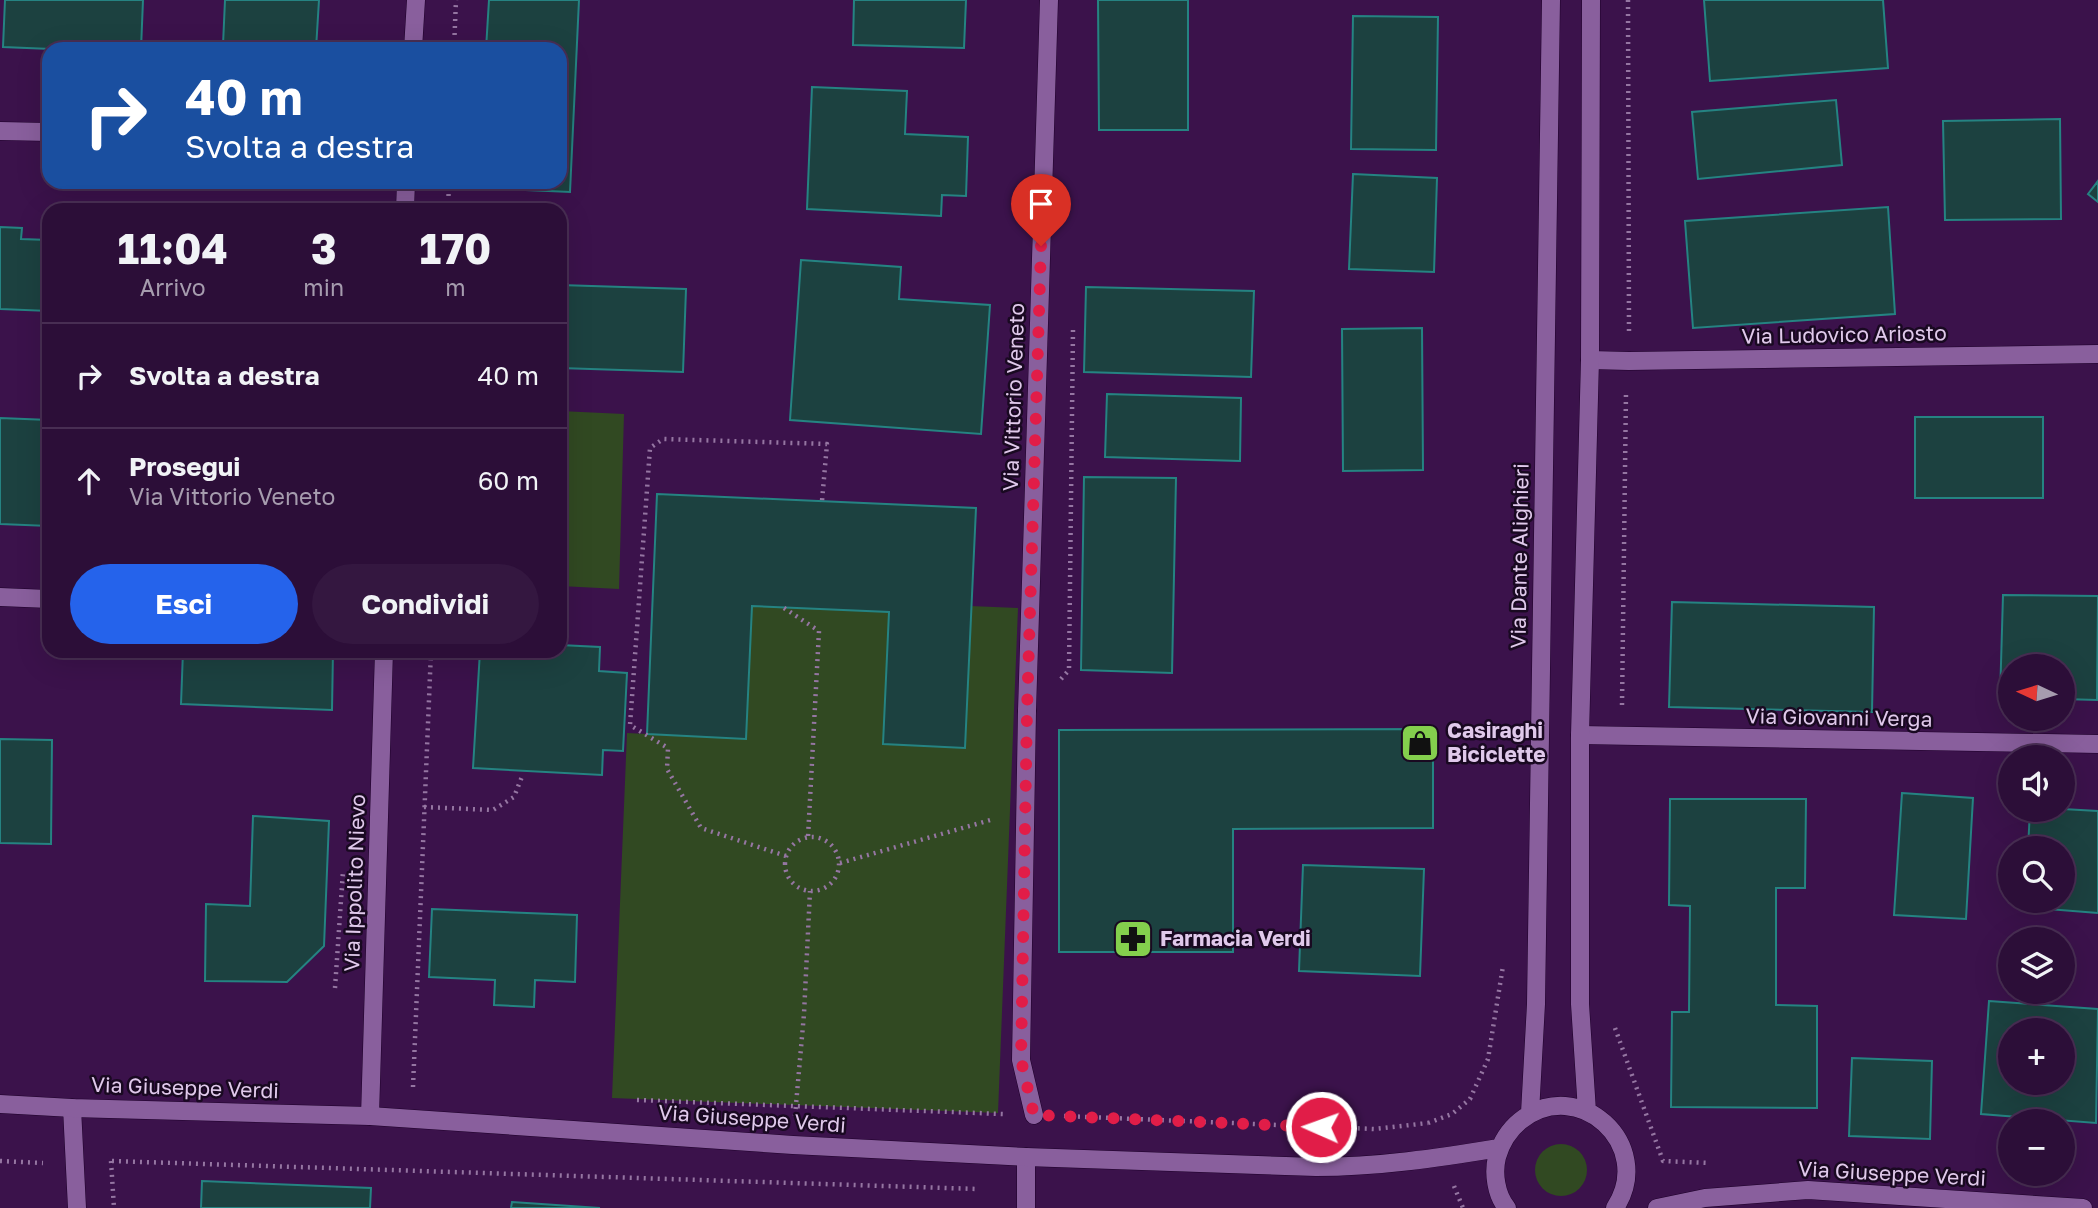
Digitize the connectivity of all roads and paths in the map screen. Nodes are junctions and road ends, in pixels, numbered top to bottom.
1 (416, 0) edge
2 (456, 0) edge
3 (1049, 0) edge
4 (1551, 0) edge
5 (1591, 0) edge
6 (414, 42) edge
7 (454, 42) edge
8 (0, 131) edge
9 (42, 132) edge
10 (2098, 354) edge
11 (1590, 360) junction
12 (821, 501) dead end
13 (0, 597) edge
14 (42, 599) edge
15 (784, 608) dead end
16 (384, 658) edge
17 (431, 658) edge
18 (1580, 735) junction
19 (2098, 744) edge
20 (523, 774) dead end
21 (425, 807) junction
22 (995, 819) dead end
23 (808, 836) junction
24 (786, 856) junction
25 (840, 863) junction
26 (810, 891) junction
27 (1503, 962) dead end
28 (1612, 1019) dead end
29 (372, 1088) junction
30 (631, 1100) dead end
31 (0, 1104) edge
32 (795, 1105) junction
33 (72, 1108) junction
34 (1587, 1111) junction
35 (1530, 1113) junction
36 (1034, 1115) junction
37 (370, 1116) junction
38 (1428, 1123) junction
39 (793, 1145) junction
40 (1499, 1148) junction
41 (1026, 1157) junction
42 (1442, 1158) junction
43 (0, 1161) edge
44 (111, 1161) dead end
45 (51, 1163) dead end
46 (1718, 1164) dead end
47 (1026, 1199) edge
48 (77, 1208) edge
49 (1463, 1208) edge
50 (1507, 1208) edge
51 (1615, 1208) edge
52 (1657, 1208) edge
53 (2083, 1208) edge

1 - 6 street
2 - 7 path
3 - 36 street, Via Vittorio Veneto
4 - 35 street, Via Dante Alighieri
5 - 11 street
8 - 9 street
10 - 11 street, Via Ludovico Ariosto
11 - 18 street
12 - 24 path
13 - 14 street
15 - 23 path
16 - 29 street, Via Ippolito Nievo
17 - 21 path
18 - 19 street, Via Giovanni Verga
18 - 34 street
20 - 21 path
21 - 29 path
22 - 25 path
23 - 24 path
23 - 25 path
24 - 26 path
25 - 26 path
26 - 32 path
27 - 38 path
28 - 46 path
29 - 37 street, Via Ippolito Nievo
30 - 32 path
31 - 33 street, Via Giuseppe Verdi
32 - 36 path
32 - 39 path
33 - 37 street, Via Giuseppe Verdi
33 - 48 street
34 - 35 street
34 - 51 street
35 - 40 street
36 - 38 path
37 - 39 street, Via Giuseppe Verdi
38 - 42 path
39 - 41 street, Via Giuseppe Verdi
40 - 42 street, Via Giuseppe Verdi
40 - 50 street
41 - 42 street, Via Giuseppe Verdi
41 - 47 street
42 - 49 path
43 - 45 path
44 - 47 path
52 - 53 street, Via Giuseppe Verdi

